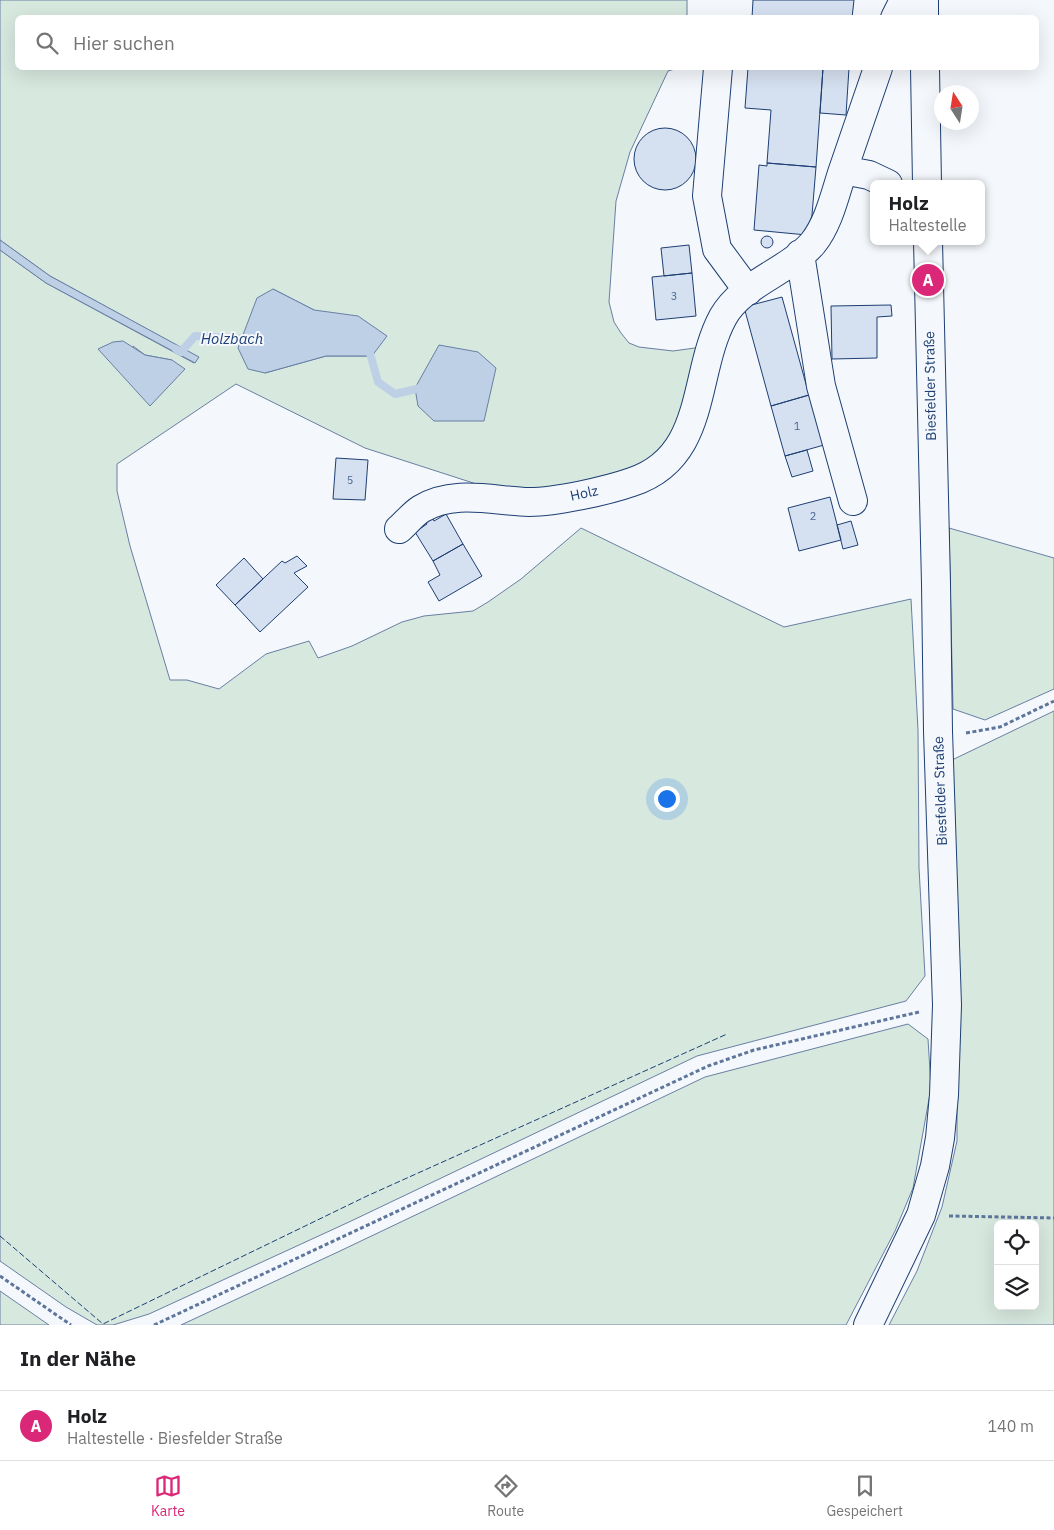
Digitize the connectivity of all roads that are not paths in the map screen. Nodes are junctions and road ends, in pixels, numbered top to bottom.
1 (904, 0) edge
2 (924, 0) edge
3 (896, 15) edge
4 (924, 15) edge
5 (718, 70) edge
6 (877, 70) edge
7 (925, 70) edge
8 (843, 170) junction
9 (880, 180) edge
10 (927, 180) edge
11 (928, 245) edge
12 (800, 254) junction
13 (748, 291) junction
14 (853, 501) dead end
15 (399, 530) dead end
16 (868, 1325) edge

1 - 3 street
2 - 4 street
5 - 13 street
6 - 8 street, Holz
7 - 10 street
8 - 9 street
8 - 12 street, Holz
11 - 16 street, Biesfelder Straße
12 - 13 street, Holz
12 - 14 street
13 - 15 street, Holz

